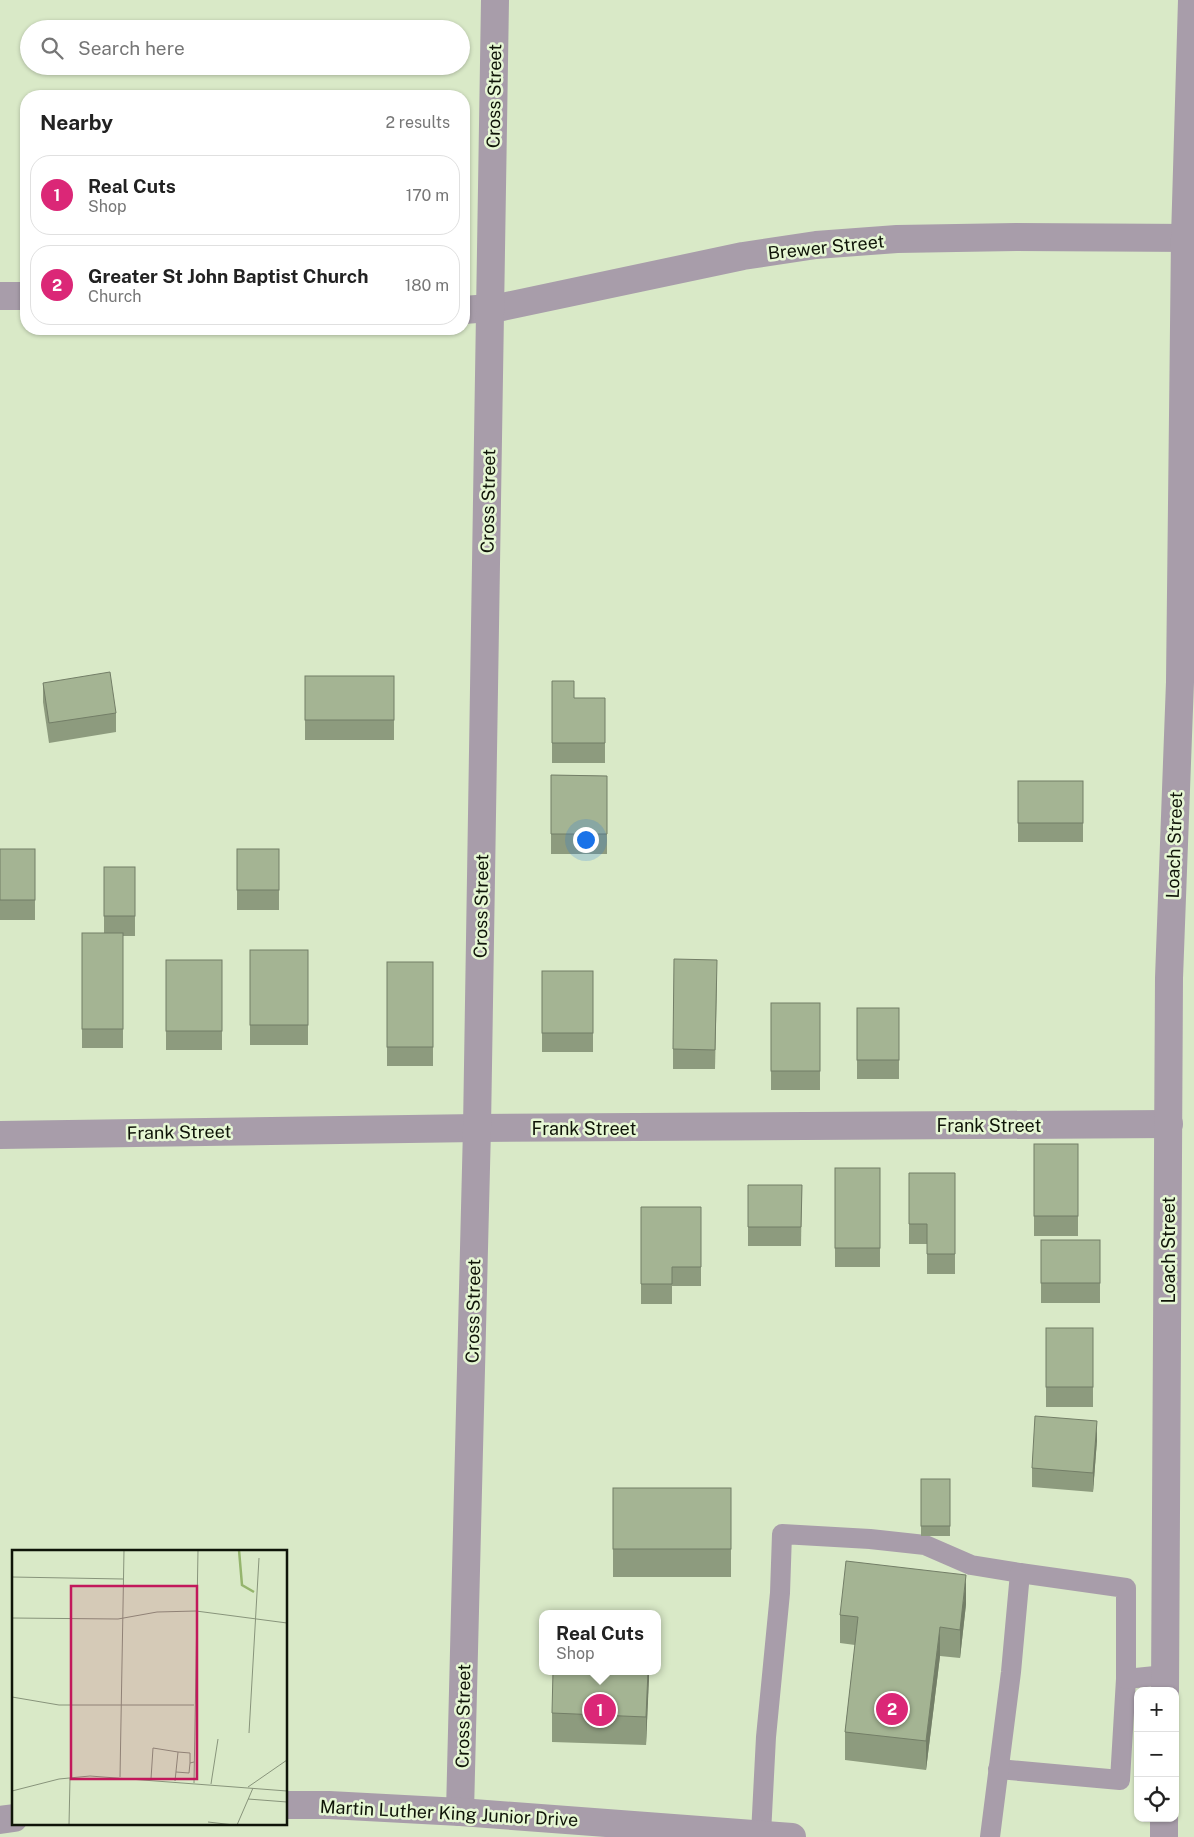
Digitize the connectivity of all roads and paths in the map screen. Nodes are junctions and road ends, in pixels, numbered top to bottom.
1 (495, 0) edge
2 (1192, 0) edge
3 (1189, 238) edge
4 (0, 296) edge
5 (20, 296) edge
6 (491, 308) junction
7 (470, 310) edge
8 (1168, 1124) junction
9 (477, 1128) junction
10 (0, 1135) edge
11 (1020, 1573) junction
12 (1126, 1678) junction
13 (1165, 1683) edge
14 (998, 1769) junction
15 (288, 1805) edge
16 (460, 1812) junction
17 (1164, 1822) edge
18 (761, 1834) junction
19 (792, 1837) edge
20 (990, 1837) edge
21 (1164, 1837) edge

1 - 6 street, Cross Street
2 - 3 street, Loach Street
3 - 6 street, Brewer Street
3 - 8 street, Loach Street
4 - 5 street
6 - 7 street, Brewer Street
6 - 9 street, Cross Street
8 - 9 street, Frank Street
8 - 13 street, Loach Street
9 - 10 street, Frank Street
9 - 16 street, Cross Street
11 - 12 lane
11 - 14 lane
11 - 18 lane
12 - 13 lane
12 - 14 lane
14 - 20 lane
15 - 16 street, Martin Luther King Junior Drive
16 - 18 street, Martin Luther King Junior Drive
17 - 21 street
18 - 19 street, Martin Luther King Junior Drive

